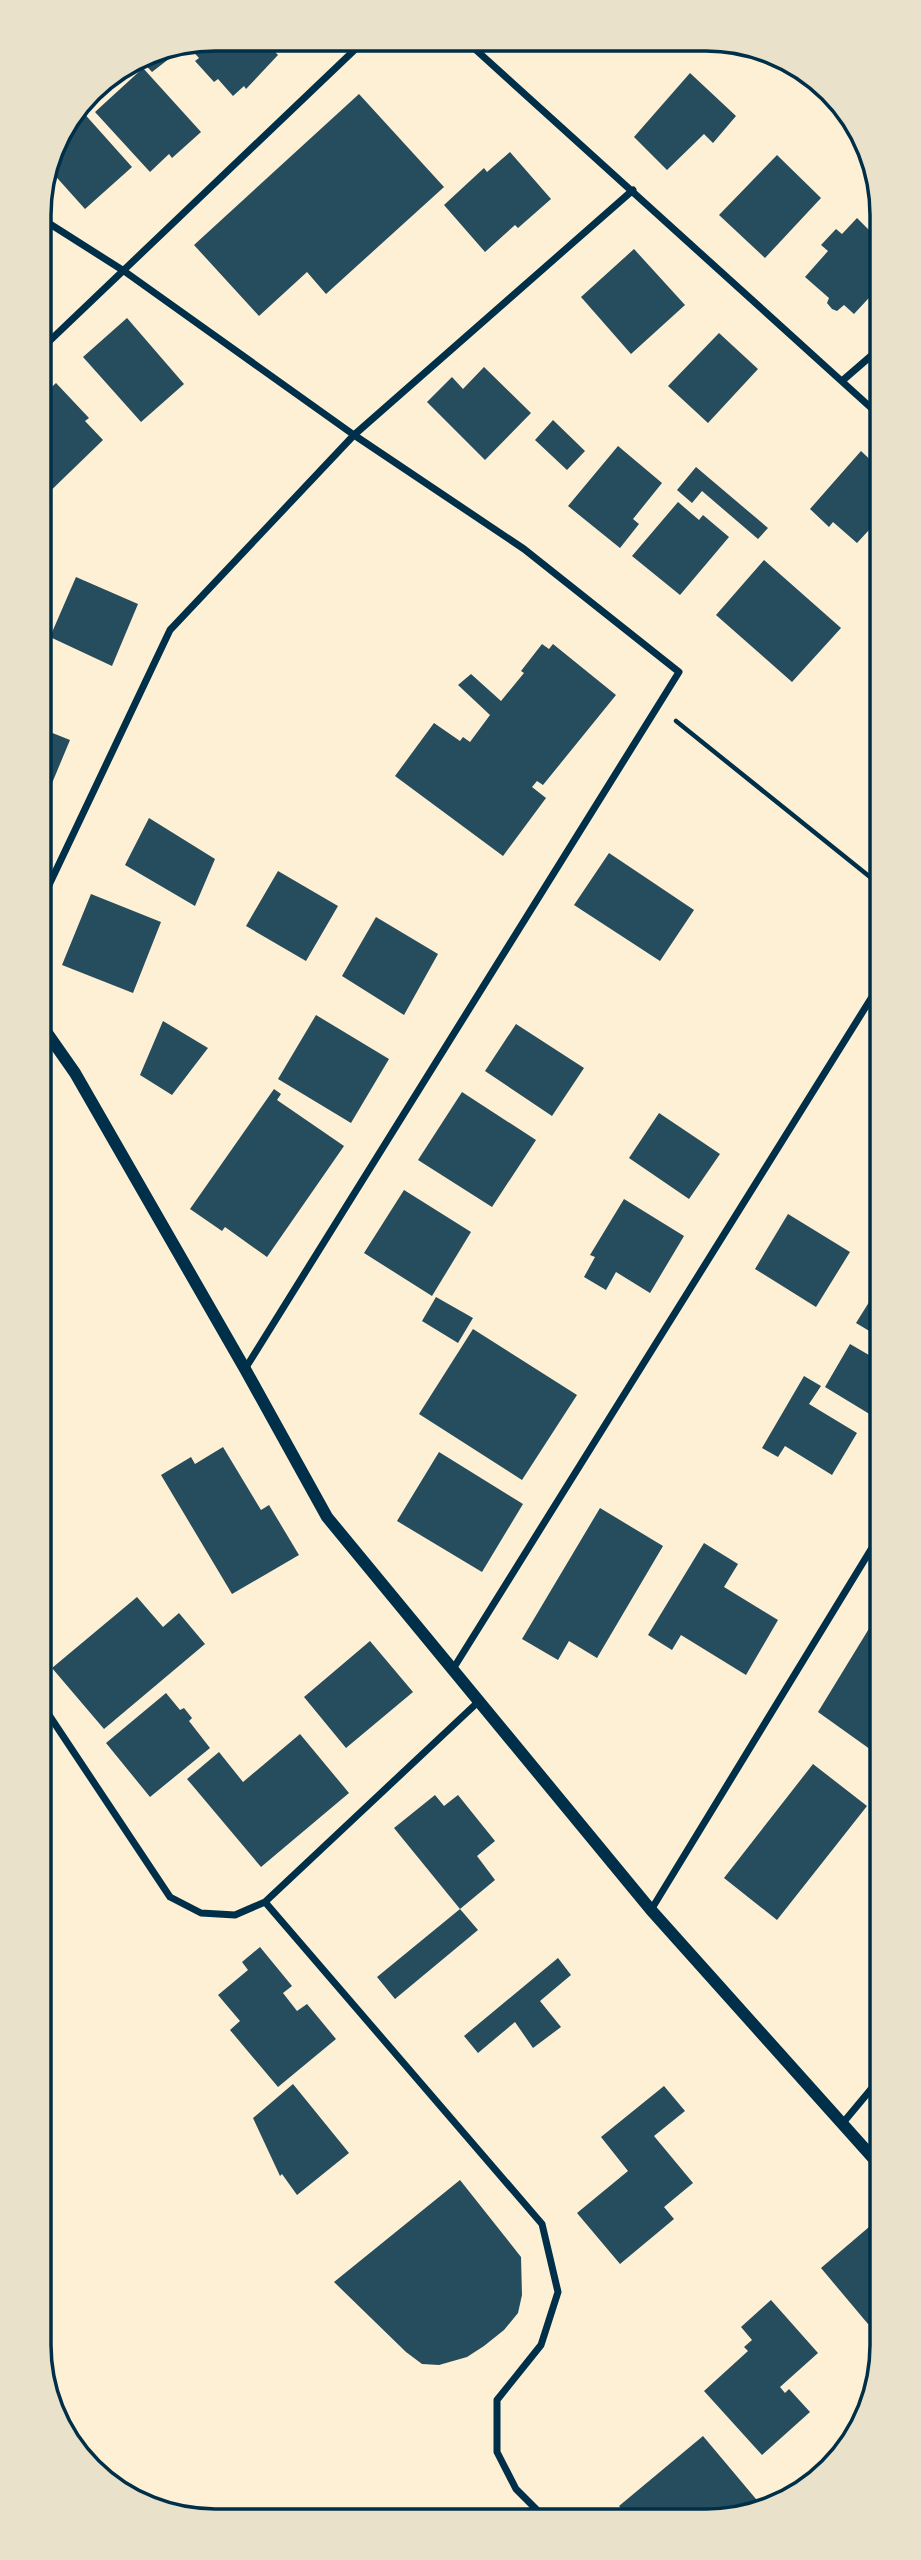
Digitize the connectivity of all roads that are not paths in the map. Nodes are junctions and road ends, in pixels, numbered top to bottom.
1 (354, 51) edge
2 (477, 51) edge
3 (632, 190) junction
4 (51, 224) edge
5 (124, 271) junction
6 (51, 340) edge
7 (870, 357) edge
8 (842, 381) junction
9 (870, 407) edge
10 (354, 435) junction
11 (51, 881) edge
12 (870, 1000) edge
13 (51, 1039) edge
14 (245, 1369) junction
15 (870, 1551) edge
16 (453, 1669) junction
17 (478, 1702) junction
18 (51, 1718) edge
19 (265, 1902) junction
20 (651, 1910) junction
21 (870, 2090) edge
22 (841, 2125) junction
23 (870, 2155) edge
24 (536, 2509) edge

1 - 5 street
2 - 3 street
3 - 8 street
3 - 10 street
4 - 5 street
5 - 6 street
5 - 10 street
7 - 8 street
8 - 9 street
10 - 11 street
10 - 14 street
12 - 16 street
13 - 14 street
14 - 16 street
15 - 20 street
16 - 17 street
17 - 19 street
17 - 20 street
18 - 19 street
19 - 24 street
20 - 22 street
21 - 22 street
22 - 23 street

